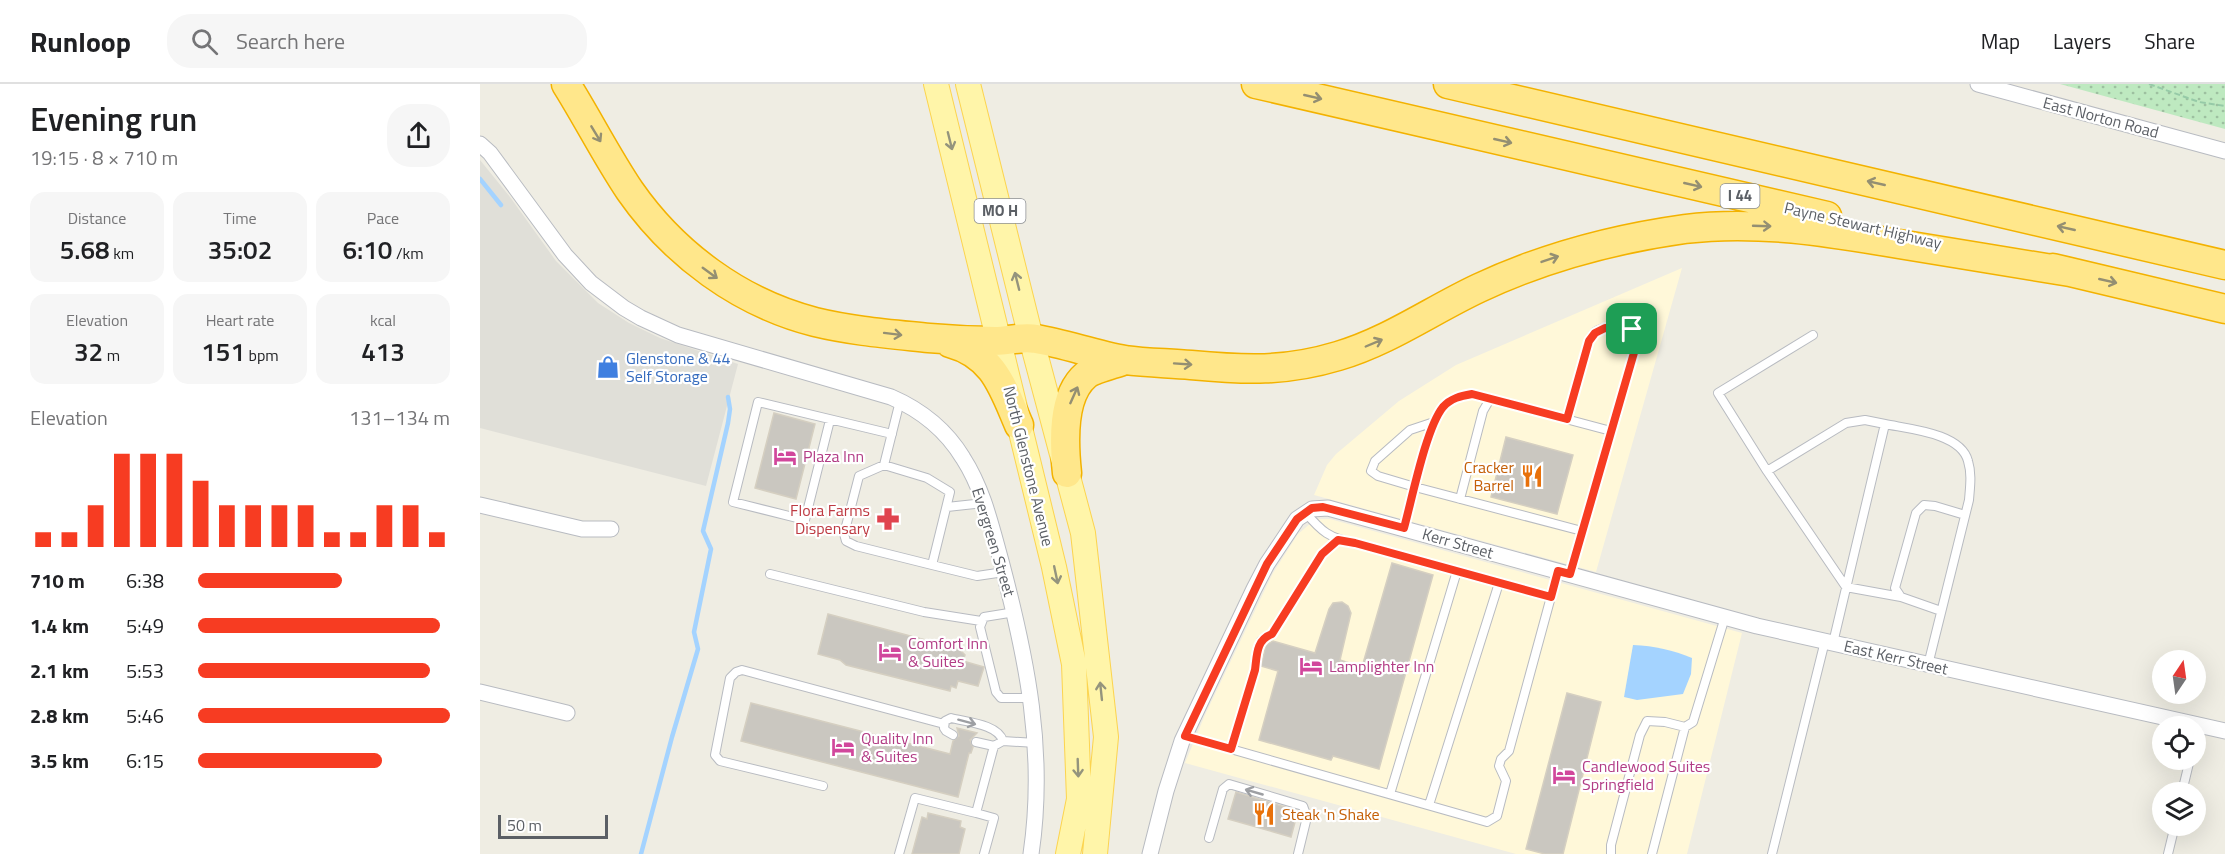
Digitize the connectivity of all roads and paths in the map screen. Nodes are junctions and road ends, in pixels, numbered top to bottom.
1 (566, 84) edge
2 (936, 84) edge
3 (968, 84) edge
4 (1256, 84) edge
5 (1448, 84) edge
6 (1521, 84) edge
7 (1978, 84) edge
8 (2149, 84) edge
9 (2225, 106) edge
10 (480, 144) edge
11 (2225, 151) edge
12 (1741, 152) junction
13 (2225, 265) edge
14 (2070, 272) junction
15 (2225, 309) edge
16 (1813, 335) dead end
17 (1031, 338) junction
18 (933, 339) junction
19 (999, 341) junction
20 (1125, 360) junction
21 (1490, 399) junction
22 (900, 401) junction
23 (1567, 419) junction
24 (830, 420) junction
25 (1434, 422) junction
26 (1885, 424) junction
27 (1019, 425) junction
28 (1611, 431) junction
29 (892, 434) junction
30 (884, 465) junction
31 (1767, 471) junction
32 (1067, 473) junction
33 (1415, 487) junction
34 (1460, 499) junction
35 (985, 503) junction
36 (480, 505) edge
37 (947, 507) junction
38 (1308, 510) junction
39 (1965, 515) junction
40 (1404, 528) junction
41 (610, 529) dead end
42 (1582, 531) junction
43 (1338, 540) junction
44 (932, 565) junction
45 (1457, 571) junction
46 (1004, 572) junction
47 (1564, 572) junction
48 (770, 574) dead end
49 (1499, 583) junction
50 (1846, 587) junction
51 (1551, 597) junction
52 (1901, 597) junction
53 (1941, 611) junction
54 (1015, 612) junction
55 (1725, 617) junction
56 (981, 621) junction
57 (1829, 642) junction
58 (1928, 664) junction
59 (480, 692) edge
60 (1031, 698) junction
61 (567, 713) dead end
62 (2152, 717) edge
63 (944, 724) junction
64 (1685, 727) junction
65 (2206, 729) edge
66 (2225, 731) edge
67 (953, 735) dead end
68 (1185, 736) junction
69 (1003, 741) junction
70 (976, 742) dead end
71 (1036, 743) junction
72 (994, 746) junction
73 (1231, 749) junction
74 (823, 786) dead end
75 (1390, 794) junction
76 (1429, 805) junction
77 (976, 813) junction
78 (2172, 836) edge
79 (1209, 838) dead end
80 (899, 854) edge
81 (984, 854) edge
82 (1031, 854) edge
83 (1068, 854) edge
84 (1095, 854) edge
85 (1150, 854) edge
86 (1298, 854) edge
87 (1611, 854) edge
88 (1652, 854) edge
89 (1772, 854) edge
90 (2168, 854) edge

1 -> 18 highway
2 -> 19 main road, North Glenstone Avenue
17 -> 3 main road, North Glenstone Avenue / MO H
4 -> 14 highway, Payne Stewart Highway / I 44
5 - 12 highway
6 - 12 highway
7 - 11 street, East Norton Road
8 - 9 path
10 - 22 street, Evergreen Street
13 -> 12 highway
14 -> 15 highway, Payne Stewart Highway / I 44
20 -> 14 highway
16 - 31 lane
17 - 19 highway
17 - 20 highway
17 - 32 main road, North Glenstone Avenue / MO H
18 - 19 highway
18 - 27 highway
19 - 27 main road, North Glenstone Avenue
32 -> 20 highway
21 - 23 lane
21 - 25 lane
21 - 34 lane
22 - 29 lane
22 - 35 street, Evergreen Street
23 - 28 lane
23 - 28 lane
24 - 24 lane
24 - 29 lane
25 - 33 lane
25 - 33 lane
26 - 31 lane
26 - 39 lane
26 - 50 lane
27 -> 83 main road, North Glenstone Avenue
28 - 42 lane
29 - 30 lane
30 - 37 lane
30 - 44 lane
31 - 50 lane
84 -> 32 main road, North Glenstone Avenue
33 - 34 lane
33 - 40 lane
34 - 42 lane
35 - 37 lane
35 - 46 street, Evergreen Street
36 - 41 street
37 - 44 lane
38 - 40 street, Kerr Street
38 - 43 lane
38 - 68 street
39 - 52 lane
39 - 53 lane
40 - 47 street, Kerr Street
42 - 47 lane
43 - 45 lane
43 - 73 lane
44 - 46 lane
45 - 49 lane
45 - 75 lane
46 - 54 street, Evergreen Street
47 - 51 lane
47 - 55 street, East Kerr Street
48 - 56 lane
49 - 51 lane
49 - 76 lane
50 - 52 lane
50 - 57 lane
51 - 76 lane
52 - 53 lane
53 - 58 lane
54 - 56 lane
54 - 60 street, Evergreen Street
55 - 57 street, East Kerr Street
55 - 64 lane
56 - 60 lane
57 - 58 street, East Kerr Street
57 - 89 lane
58 - 62 street, East Kerr Street
59 - 61 street
60 - 71 street, Evergreen Street
63 - 67 lane
63 -> 69 lane
63 - 74 lane
64 - 87 lane
64 - 88 lane
65 - 66 street, East Kerr Street
68 - 73 lane
68 - 85 street
69 - 71 lane
69 - 72 lane
70 - 72 lane
71 - 82 street, Evergreen Street
72 - 77 lane
73 - 75 lane
75 - 76 lane
77 - 80 lane
77 - 81 lane
78 - 90 lane
86 -> 79 lane

